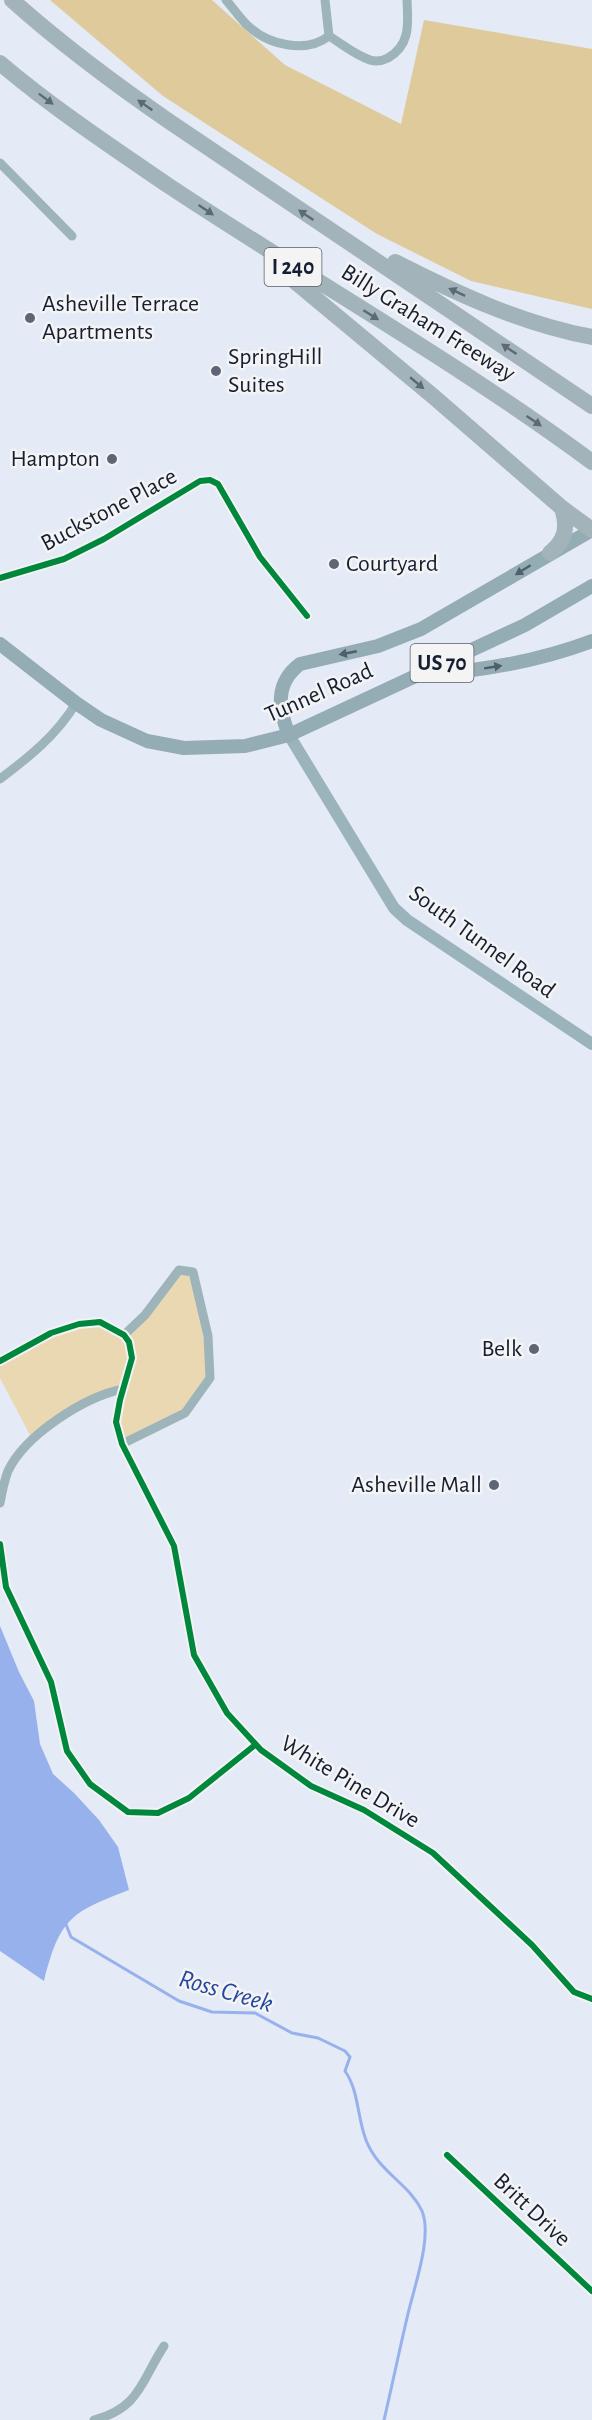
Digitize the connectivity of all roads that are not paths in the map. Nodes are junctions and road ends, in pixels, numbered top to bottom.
1 (12, 0) edge
2 (226, 0) edge
3 (325, 0) edge
4 (407, 0) edge
5 (329, 36) junction
6 (0, 63) edge
7 (0, 162) edge
8 (72, 236) dead end
9 (263, 248) junction
10 (354, 248) junction
11 (592, 337) edge
12 (592, 406) edge
13 (592, 462) edge
14 (562, 508) junction
15 (592, 530) edge
16 (550, 553) junction
17 (0, 578) edge
18 (592, 586) edge
19 (308, 616) dead end
20 (592, 641) edge
21 (0, 644) edge
22 (414, 675) junction
23 (76, 703) junction
24 (289, 735) junction
25 (0, 779) edge
26 (592, 1044) edge
27 (124, 1335) junction
28 (0, 1361) edge
29 (123, 1389) junction
30 (122, 1444) junction
31 (0, 1503) edge
32 (0, 1544) edge
33 (255, 1745) junction
34 (592, 1999) edge
35 (447, 2155) dead end
36 (592, 2291) edge
37 (164, 2346) dead end
38 (94, 2420) edge

10 -> 1 highway, Billy Graham Freeway / I 240
2 - 5 street
3 - 5 street
4 - 5 street
6 -> 9 highway, Billy Graham Freeway / I 240
7 - 8 street
9 -> 13 highway, Billy Graham Freeway / I 240
9 -> 14 highway
11 -> 10 highway
12 -> 10 highway, Billy Graham Freeway / I 240
14 - 15 highway
14 - 16 highway
15 - 16 main road
16 -> 24 main road
17 - 19 street, Buckstone Place
18 - 22 main road, Tunnel Road / US 70
22 -> 20 main road
21 - 23 main road, Tunnel Road / US 70
22 - 24 main road, Tunnel Road / US 70
23 - 24 main road, Tunnel Road / US 70
23 - 25 street
24 - 26 main road, South Tunnel Road
27 - 28 street
27 - 29 street, White Pine Drive
27 - 30 street
29 - 30 street, White Pine Drive
29 - 31 street
30 - 33 street, White Pine Drive
32 - 33 street
33 - 34 street, White Pine Drive
35 - 36 street, Britt Drive
37 - 38 street

